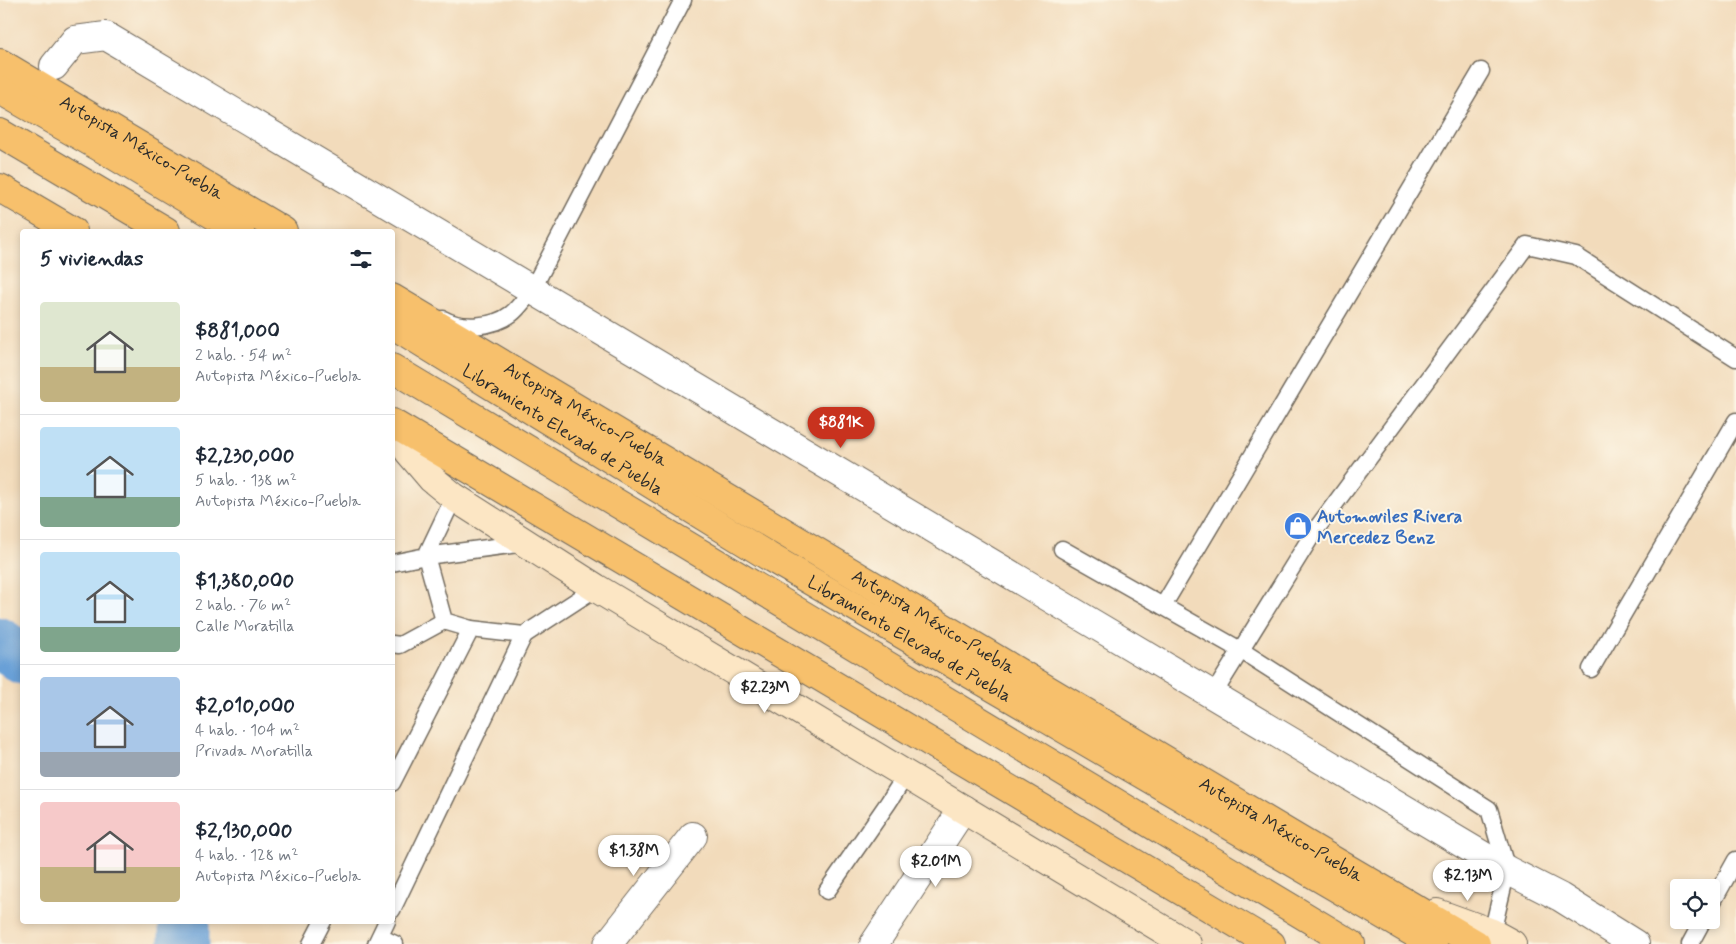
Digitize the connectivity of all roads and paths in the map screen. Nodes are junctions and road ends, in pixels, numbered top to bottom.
1 (683, 0) edge
2 (0, 64) edge
3 (54, 66) dead end
4 (1481, 71) dead end
5 (0, 90) edge
6 (0, 133) edge
7 (0, 188) edge
8 (244, 221) edge
9 (70, 229) edge
10 (163, 229) edge
11 (275, 229) edge
12 (288, 229) edge
13 (395, 290) edge
14 (532, 290) junction
15 (395, 300) edge
16 (395, 326) edge
17 (1736, 358) edge
18 (395, 370) edge
19 (1736, 421) edge
20 (395, 425) edge
21 (395, 432) edge
22 (454, 497) junction
23 (526, 543) junction
24 (1062, 549) dead end
25 (426, 556) junction
26 (395, 561) edge
27 (596, 588) junction
28 (1163, 606) junction
29 (444, 621) junction
30 (471, 628) junction
31 (524, 635) junction
32 (395, 644) edge
33 (1242, 651) junction
34 (1591, 669) dead end
35 (1213, 695) junction
36 (906, 775) junction
37 (395, 777) edge
38 (963, 809) junction
39 (693, 836) dead end
40 (1736, 860) edge
41 (1507, 870) junction
42 (1720, 889) edge
43 (827, 892) dead end
44 (395, 904) edge
45 (321, 924) edge
46 (386, 924) edge
47 (1698, 929) edge
48 (378, 940) edge
49 (1175, 940) edge
50 (1494, 940) edge
51 (311, 944) edge
52 (395, 944) edge
53 (608, 944) edge
54 (874, 944) edge
55 (1271, 944) edge
56 (1351, 944) edge
57 (1433, 944) edge
58 (1635, 944) edge
59 (1690, 944) edge

1 - 14 lane
2 - 8 highway, Autopista México-Puebla
3 - 14 street
4 - 28 lane
5 - 8 highway
6 - 10 highway
7 - 9 highway
8 - 11 highway, Autopista México-Puebla
8 - 12 lane
13 - 14 lane
14 - 35 street
15 - 50 highway, Autopista México-Puebla
16 - 57 highway, Libramiento Elevado de Puebla
17 - 33 lane
18 - 56 highway, Libramiento Elevado de Puebla
19 - 34 lane
20 - 55 highway
21 - 22 street
22 - 23 street
22 - 25 lane
23 - 25 lane
23 - 27 street
24 - 28 lane
25 - 26 lane
25 - 29 lane
27 - 31 lane
27 - 36 street
28 - 33 lane
29 - 30 lane
29 - 32 lane
30 - 31 lane
30 - 37 lane
31 - 44 lane
33 - 35 lane
33 - 41 lane
35 - 41 street
36 - 38 street
36 - 43 lane
38 - 49 street
38 - 54 street
39 - 53 street
40 - 42 lane
41 - 50 lane
41 - 58 street
45 - 51 lane
46 - 48 lane
47 - 59 lane
48 - 52 lane

